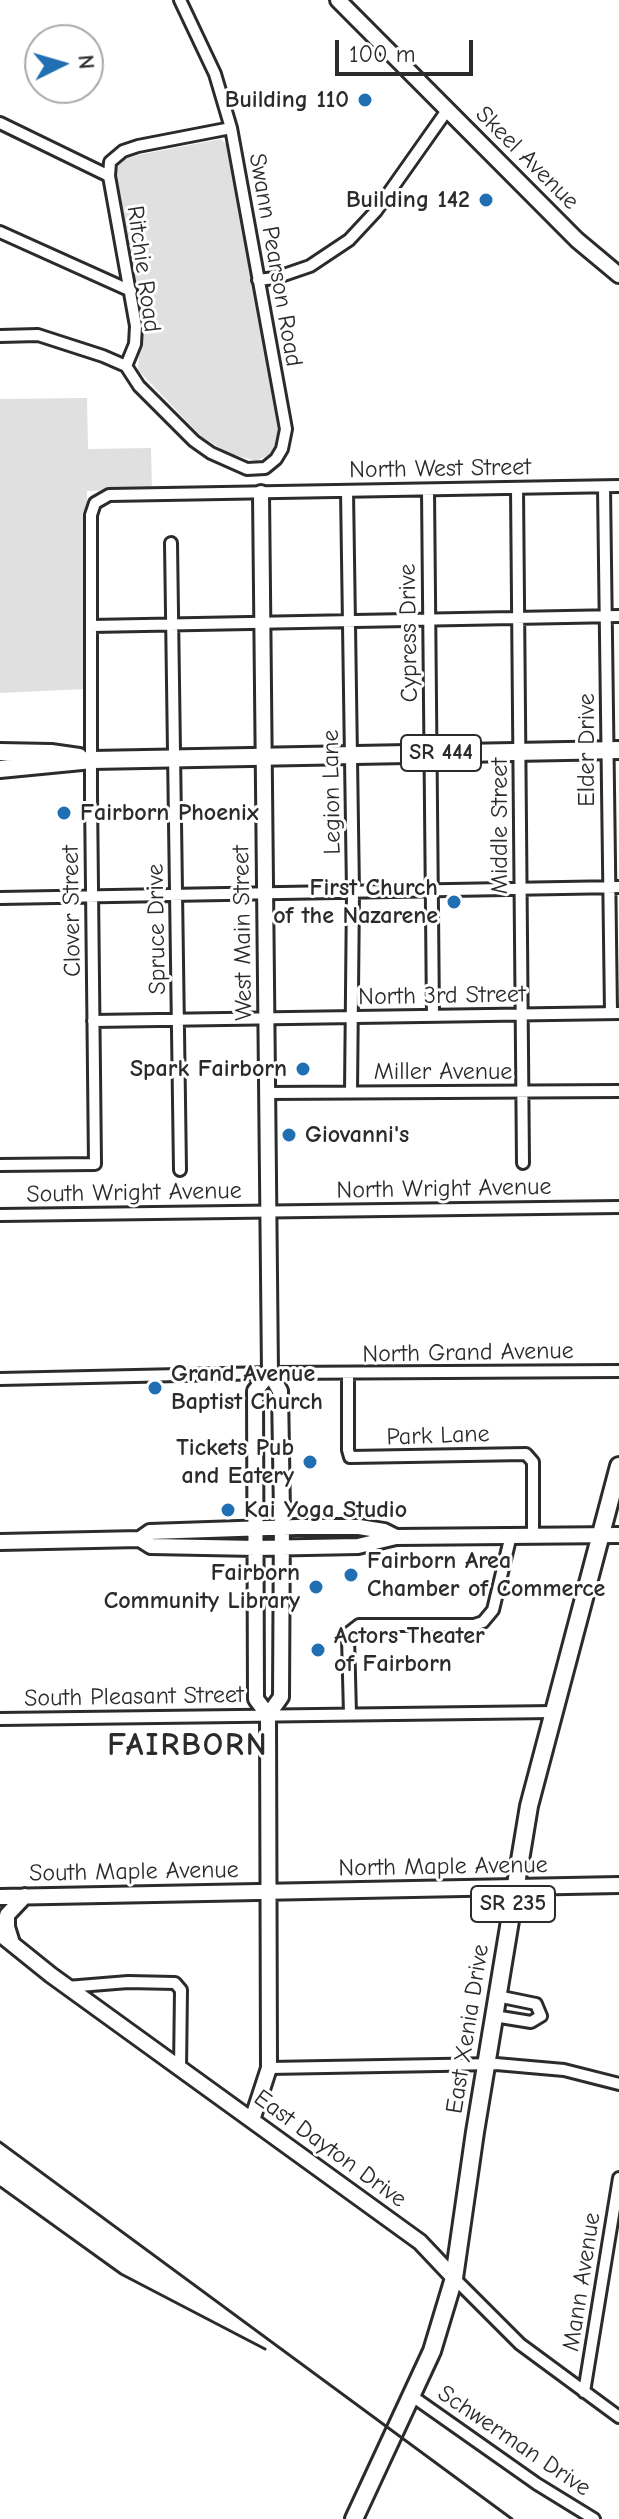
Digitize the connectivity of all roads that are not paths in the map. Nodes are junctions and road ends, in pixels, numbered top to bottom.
1 (180, 0) edge
2 (338, 0) edge
3 (448, 109) junction
4 (0, 123) edge
5 (231, 128) junction
6 (109, 176) junction
7 (0, 232) edge
8 (619, 275) edge
9 (258, 280) junction
10 (131, 291) junction
11 (0, 336) edge
12 (126, 366) junction
13 (619, 486) edge
14 (604, 487) junction
15 (517, 488) junction
16 (428, 490) junction
17 (347, 491) junction
18 (261, 493) junction
19 (91, 515) joint
20 (171, 543) dead end
21 (619, 616) edge
22 (606, 617) junction
23 (518, 618) junction
24 (429, 620) junction
25 (350, 622) junction
26 (262, 624) junction
27 (91, 626) junction
28 (172, 626) junction
29 (613, 751) edge
30 (0, 752) edge
31 (519, 752) junction
32 (431, 753) junction
33 (351, 754) junction
34 (263, 757) junction
35 (173, 758) junction
36 (92, 760) junction
37 (0, 769) edge
38 (614, 887) edge
39 (520, 888) junction
40 (432, 890) junction
41 (353, 892) junction
42 (265, 894) junction
43 (177, 895) junction
44 (92, 896) junction
45 (0, 898) edge
46 (615, 1013) edge
47 (521, 1015) junction
48 (433, 1016) junction
49 (352, 1017) junction
50 (266, 1019) junction
51 (179, 1020) junction
52 (93, 1021) junction
53 (522, 1091) junction
54 (619, 1091) edge
55 (351, 1092) junction
56 (267, 1093) junction
57 (523, 1163) dead end
58 (0, 1165) edge
59 (180, 1170) dead end
60 (619, 1207) edge
61 (269, 1212) junction
62 (0, 1215) edge
63 (619, 1371) edge
64 (270, 1373) junction
65 (348, 1375) junction
66 (0, 1379) edge
67 (619, 1466) edge
68 (257, 1528) junction
69 (282, 1528) junction
70 (511, 1535) junction
71 (533, 1535) junction
72 (600, 1535) junction
73 (619, 1535) edge
74 (396, 1537) junction
75 (140, 1539) junction
76 (0, 1542) edge
77 (282, 1547) junction
78 (257, 1548) junction
79 (554, 1712) junction
80 (350, 1714) junction
81 (268, 1715) junction
82 (0, 1719) edge
83 (619, 1885) edge
84 (516, 1889) junction
85 (269, 1892) junction
86 (25, 1896) junction
87 (0, 1897) edge
88 (0, 1934) edge
89 (14, 1947) junction
90 (67, 1987) junction
91 (497, 1996) junction
92 (494, 2016) junction
93 (486, 2064) junction
94 (269, 2068) junction
95 (180, 2069) junction
96 (619, 2084) edge
97 (252, 2120) junction
98 (619, 2178) edge
99 (454, 2278) junction
100 (584, 2392) junction
101 (412, 2396) junction
102 (619, 2417) edge
103 (354, 2519) edge
104 (594, 2519) edge

1 - 5 street, Swann Pearson Road
2 - 3 street, Skeel Avenue
3 - 8 street, Skeel Avenue
3 - 9 street
4 - 6 street
5 - 6 street
5 - 9 street, Swann Pearson Road
6 - 10 street, Ritchie Road
7 - 10 street
9 - 12 street, Swann Pearson Road
10 - 12 street, Ritchie Road
11 - 12 street
13 - 14 street, North West Street
14 - 15 street, North West Street
14 - 22 street, Elder Drive
15 - 16 street, North West Street
15 - 23 street, Middle Street
16 - 17 street, North West Street
16 - 24 street, Cypress Drive
17 - 18 street, North West Street
17 - 25 street, Legion Lane
18 - 19 street, North West Street
18 - 26 street, West Main Street
19 - 27 street, Clover Street
20 - 28 street, Spruce Drive
21 - 22 street
22 - 23 street
22 - 29 street, Elder Drive
23 - 24 street
23 - 31 street, Middle Street
24 - 25 street
24 - 32 street, Cypress Drive
25 - 26 street
25 - 33 street, Legion Lane
26 - 28 street
26 - 34 street, West Main Street
27 - 28 street
27 - 36 street, Clover Street
28 - 35 street, Spruce Drive
29 - 31 main road, SR 444
29 - 38 street, Elder Drive
30 - 36 main road, SR 444
31 - 32 main road, SR 444
31 - 39 street, Middle Street
32 - 33 main road, SR 444
32 - 40 street, Cypress Drive
33 - 34 main road, SR 444
33 - 41 street, Legion Lane
34 - 35 main road, SR 444
34 - 42 street, West Main Street
35 - 36 main road, SR 444
35 - 43 street, Spruce Drive
36 - 37 main road, SR 444
36 - 44 street, Clover Street
38 - 39 street
38 - 46 street, Elder Drive
39 - 40 street
39 - 47 street, Middle Street
40 - 41 street
40 - 48 street, Cypress Drive
41 - 42 street
41 - 49 street, Legion Lane
42 - 43 street
42 - 50 street, West Main Street
43 - 44 street
43 - 51 street, Spruce Drive
44 - 45 street
44 - 52 street, Clover Street
46 - 47 street, North 3rd Street
47 - 48 street, North 3rd Street
47 - 53 street, Middle Street
48 - 49 street, North 3rd Street
49 - 50 street, North 3rd Street
49 - 55 street, Legion Lane
50 - 51 street, North 3rd Street
50 - 56 street, West Main Street
51 - 52 street, North 3rd Street
51 - 59 street, Spruce Drive
52 - 58 street, Clover Street
53 - 54 street, Miller Avenue
53 - 55 street, Miller Avenue
53 - 57 street, Middle Street
55 - 56 street, Miller Avenue
56 - 61 street, West Main Street
60 - 61 street, North Wright Avenue
61 - 62 street, South Wright Avenue
61 - 64 street, West Main Street
63 - 65 street, North Grand Avenue
64 - 65 street, North Grand Avenue
64 - 66 street, North Grand Avenue
64 - 68 street, West Main Street
64 - 69 street, West Main Street
65 - 71 street, Park Lane
67 - 72 main road, SR 235
68 - 69 street
68 - 75 street
68 - 78 street, West Main Street
69 - 74 street
69 - 77 street, West Main Street
70 - 71 street
70 - 74 street
70 - 80 street
71 - 72 street
72 - 73 street
72 - 79 main road, East Xenia Drive / SR 235
74 - 77 street
75 - 76 street
75 - 78 street
77 - 78 street
77 - 81 street, West Main Street
78 - 81 street, West Main Street
79 - 80 street, South Pleasant Street
79 - 84 main road, East Xenia Drive / SR 235
80 - 81 street, South Pleasant Street
81 - 82 street, South Pleasant Street
81 - 85 street
83 - 84 street, North Maple Avenue
84 - 85 street, North Maple Avenue
84 - 91 main road, East Xenia Drive / SR 235
85 - 86 street, South Maple Avenue
85 - 94 street
86 - 87 street, South Maple Avenue
86 - 89 street
88 - 89 street, East Dayton Drive
89 - 90 street, East Dayton Drive
90 - 95 street, East Dayton Drive
90 - 95 street
91 - 92 main road, East Xenia Drive / SR 235
91 - 92 street
92 - 93 main road, East Xenia Drive / SR 235
93 - 94 street
93 - 96 street
93 - 99 main road, East Xenia Drive / SR 235
94 - 97 street
95 - 97 street, East Dayton Drive
97 - 99 street, East Dayton Drive
98 - 100 street, Mann Avenue
99 - 100 street, East Dayton Drive
99 - 101 main road, East Xenia Drive / SR 235
100 - 102 street, East Dayton Drive
101 - 103 main road, East Xenia Drive / SR 235
101 - 104 street, Schwerman Drive

